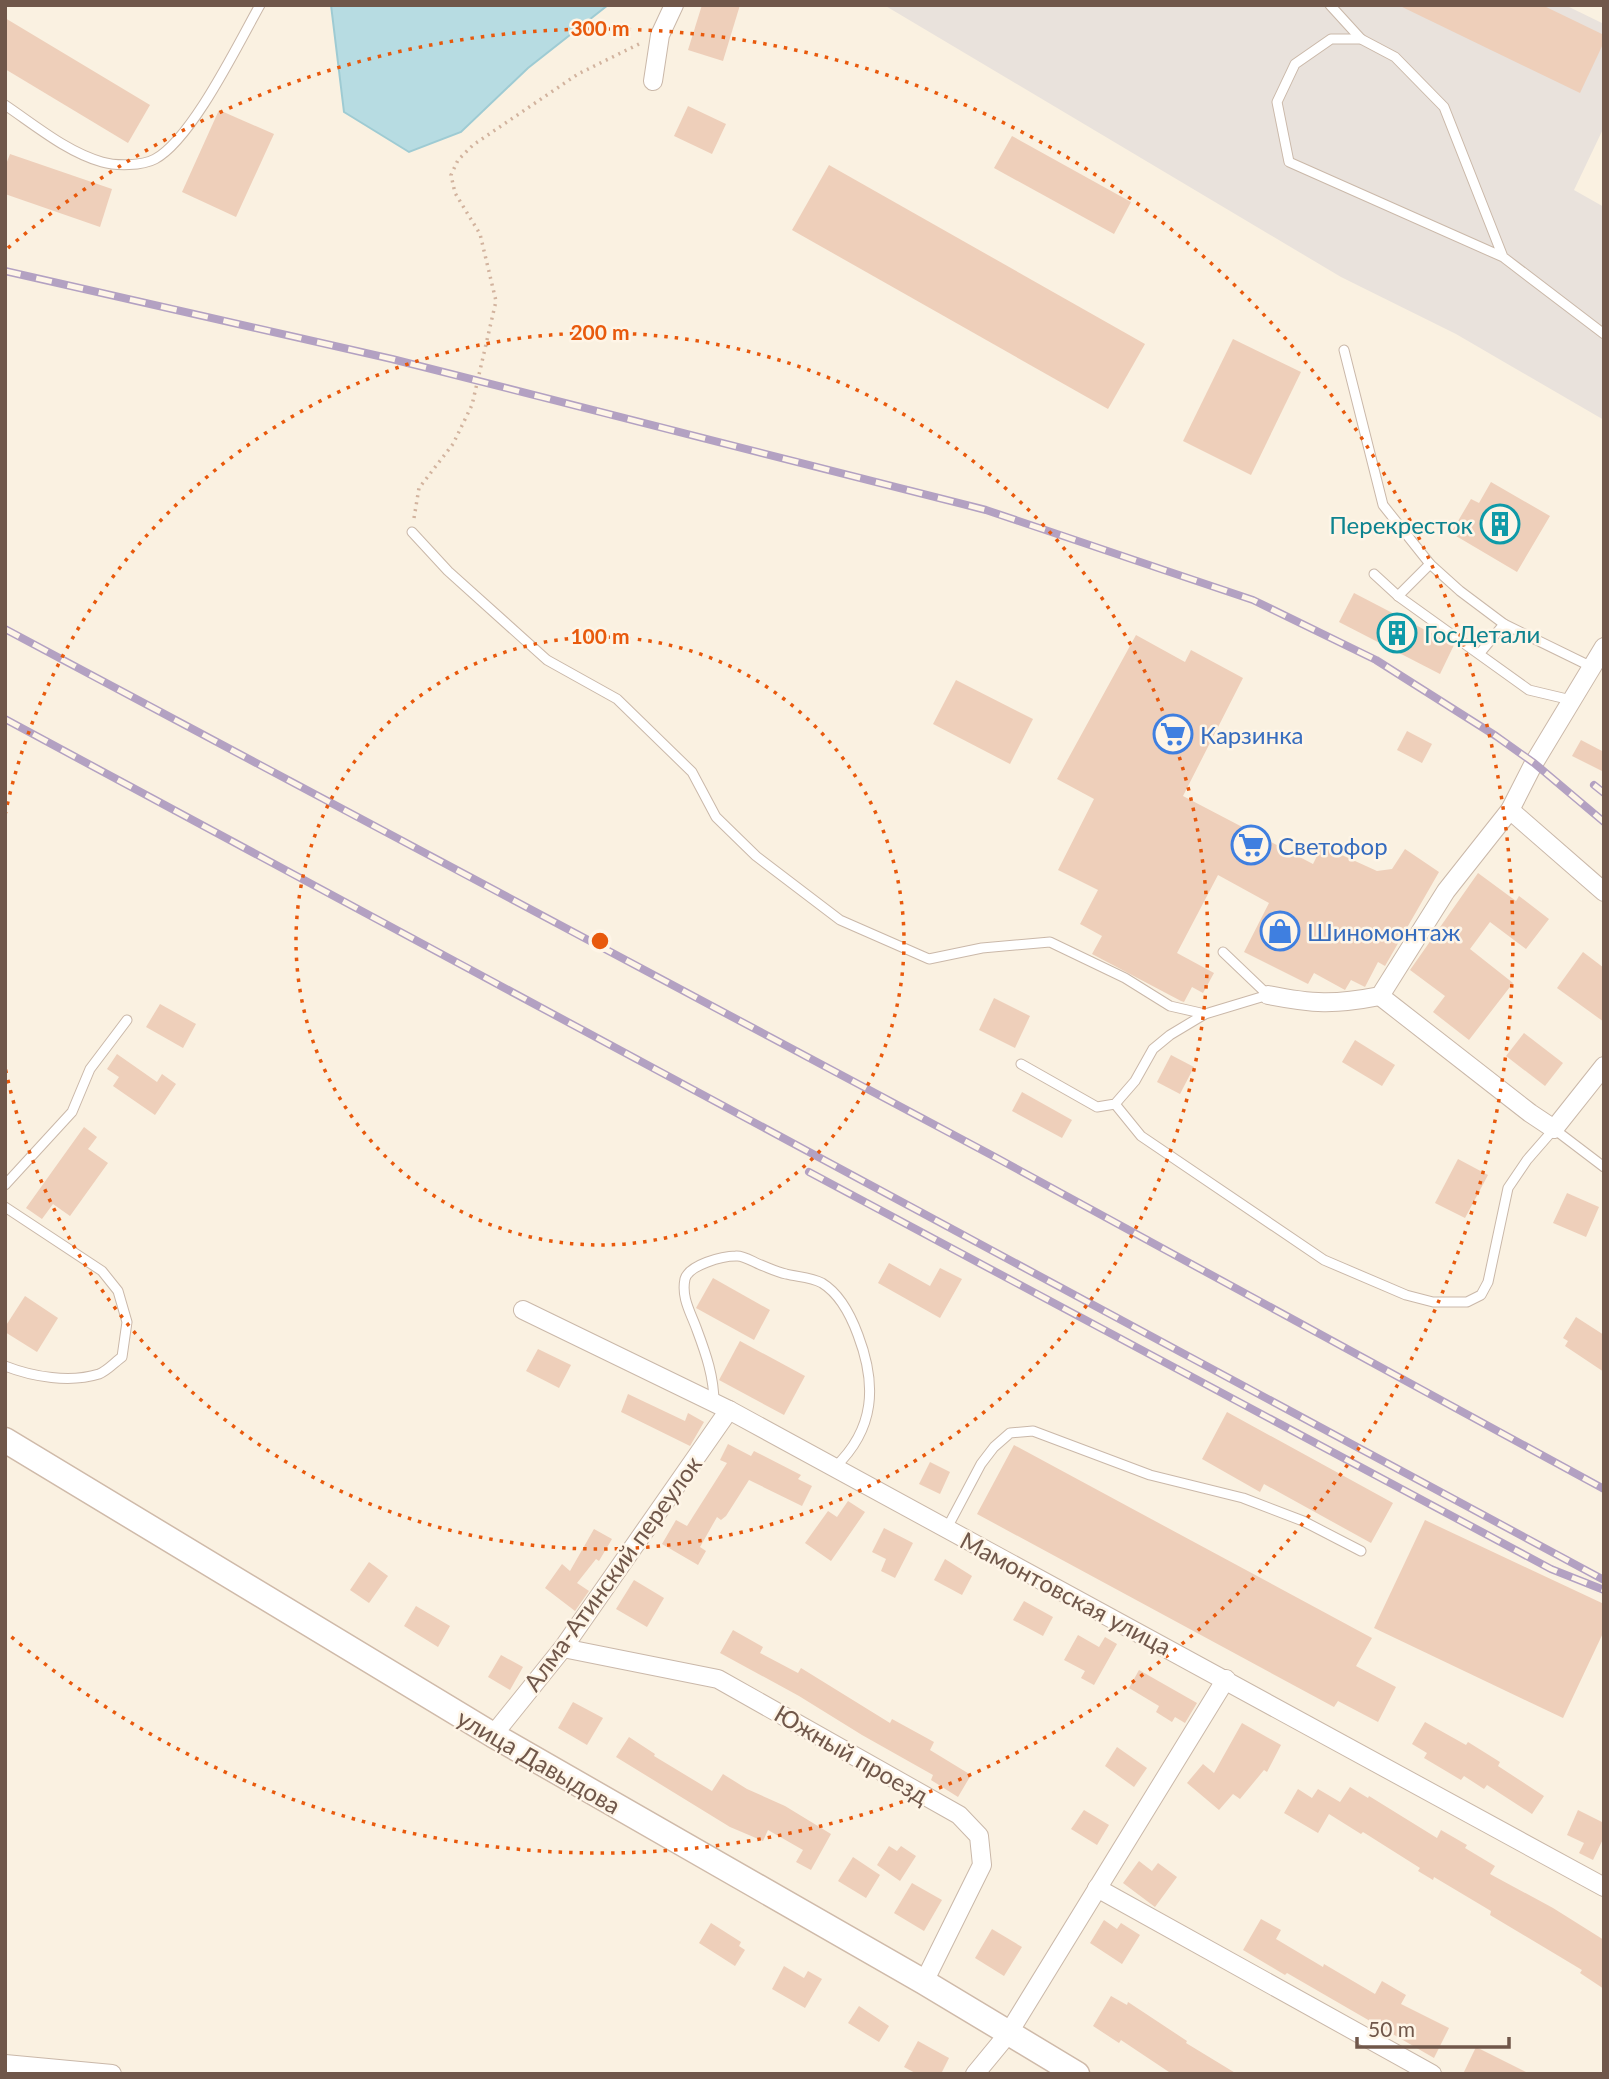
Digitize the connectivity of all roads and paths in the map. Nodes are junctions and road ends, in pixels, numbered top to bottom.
1 (260, 5) edge
2 (674, 5) edge
3 (1330, 5) edge
4 (660, 34) junction
5 (1361, 39) junction
6 (653, 81) dead end
7 (5, 105) edge
8 (1503, 257) junction
9 (1604, 334) edge
10 (1344, 350) dead end
11 (412, 532) joint
12 (1430, 564) junction
13 (1374, 574) dead end
14 (1398, 596) junction
15 (1504, 624) junction
16 (1604, 647) edge
17 (1480, 653) junction
18 (1592, 667) junction
19 (1571, 700) junction
20 (1510, 810) junction
21 (1604, 892) edge
22 (1223, 952) dead end
23 (1268, 995) junction
24 (1380, 996) junction
25 (1205, 1014) junction
26 (127, 1020) dead end
27 (1021, 1064) dead end
28 (1604, 1066) edge
29 (1115, 1104) junction
30 (1554, 1129) junction
31 (1604, 1167) edge
32 (5, 1185) edge
33 (5, 1207) edge
34 (523, 1310) dead end
35 (5, 1366) edge
36 (721, 1406) junction
37 (5, 1440) edge
38 (835, 1467) junction
39 (947, 1528) junction
40 (1361, 1551) dead end
41 (563, 1648) junction
42 (1226, 1679) junction
43 (493, 1735) junction
44 (1604, 1887) edge
45 (1097, 1888) junction
46 (924, 1982) junction
47 (1009, 2034) junction
48 (5, 2064) edge
49 (112, 2074) edge
50 (975, 2074) edge
51 (1077, 2074) edge
52 (1433, 2074) edge

1 - 7 lane
2 - 4 street
3 - 5 lane
4 - 6 street
4 - 11 path
5 - 8 lane
5 - 8 lane
8 - 9 lane
10 - 12 lane
11 - 25 lane
12 - 14 lane
12 - 15 lane
13 - 14 lane
14 - 17 lane
15 - 17 lane
15 - 18 lane
16 - 18 street
17 - 19 lane
18 - 19 street
19 - 20 street
20 - 21 street
20 - 24 street
22 - 23 lane
23 - 24 street
23 - 25 lane
24 - 30 street
25 - 29 lane
26 - 32 lane
27 - 29 lane
28 - 30 street
29 - 30 lane
30 - 31 lane
33 - 35 lane
34 - 36 street, Мамонтовская улица
36 - 38 street, Мамонтовская улица
36 - 38 lane
36 - 41 street, Алма-Атинский переулок
37 - 43 main road, улица Давыдова
38 - 39 street, Мамонтовская улица
39 - 40 lane
39 - 42 street, Мамонтовская улица
41 - 43 street, Алма-Атинский переулок
41 - 46 street, Южный проезд
42 - 44 street, Мамонтовская улица
42 - 45 street
43 - 46 main road, улица Давыдова
45 - 47 street
45 - 52 street
46 - 47 main road, улица Давыдова
47 - 50 street
47 - 51 main road, улица Давыдова
48 - 49 street

